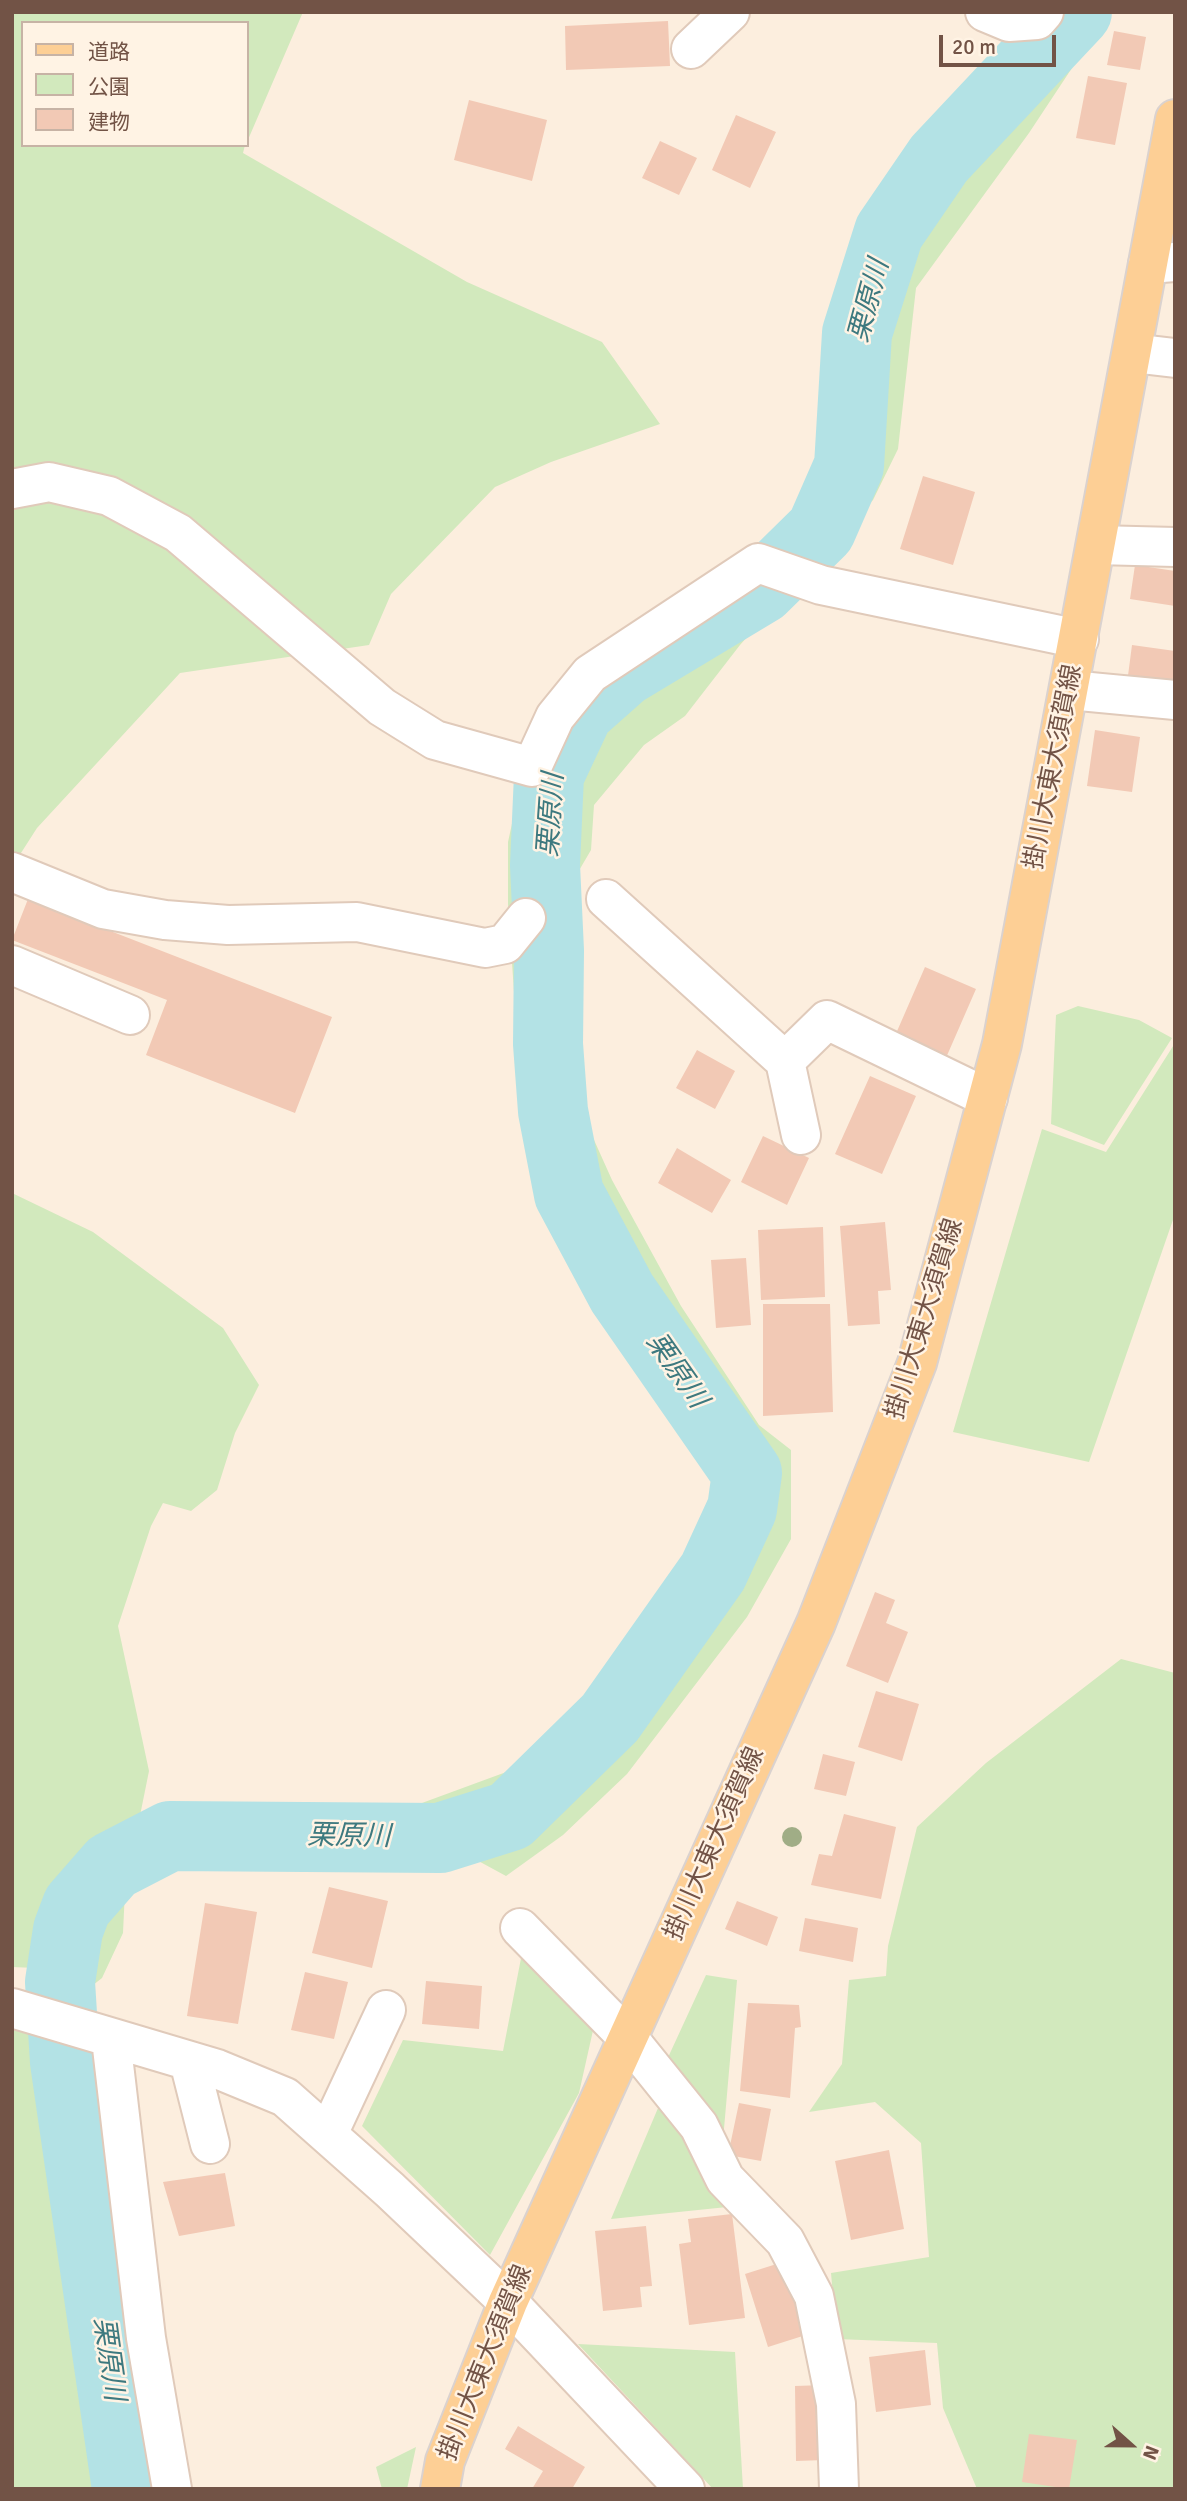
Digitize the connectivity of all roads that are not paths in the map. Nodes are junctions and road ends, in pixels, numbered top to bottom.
1 (730, 12) edge
2 (985, 12) edge
3 (1044, 12) edge
4 (691, 49) dead end
5 (1175, 119) edge
6 (1161, 263) edge
7 (1132, 353) junction
8 (1175, 358) edge
9 (12, 489) edge
10 (1097, 545) junction
11 (1175, 547) edge
12 (1079, 639) junction
13 (1069, 690) junction
14 (1175, 700) edge
15 (12, 872) edge
16 (606, 899) dead end
17 (526, 918) dead end
18 (12, 965) edge
19 (130, 1015) dead end
20 (785, 1061) junction
21 (988, 1098) junction
22 (801, 1135) dead end
23 (520, 1928) dead end
24 (13, 2008) edge
25 (386, 2010) dead end
26 (102, 2036) junction
27 (628, 2038) junction
28 (189, 2061) junction
29 (328, 2134) junction
30 (210, 2144) dead end
31 (508, 2302) junction
32 (172, 2489) edge
33 (440, 2489) edge
34 (685, 2489) edge
35 (839, 2489) edge

1 - 4 street
2 - 3 street
5 - 6 main road, 掛川大東大須賀線
6 - 7 main road, 掛川大東大須賀線
7 - 8 street
7 - 10 main road, 掛川大東大須賀線
9 - 12 street
10 - 11 street
10 - 12 main road, 掛川大東大須賀線
12 - 13 main road, 掛川大東大須賀線
13 - 14 street
13 - 21 main road, 掛川大東大須賀線
15 - 17 street
16 - 20 street
18 - 19 street
20 - 21 street
20 - 22 street
21 - 27 main road, 掛川大東大須賀線
23 - 27 street
24 - 26 street
25 - 29 street
26 - 28 street
26 - 32 street
27 - 31 main road, 掛川大東大須賀線
27 - 35 street
28 - 29 street
28 - 30 street
29 - 31 street
31 - 33 main road, 掛川大東大須賀線
31 - 34 street

